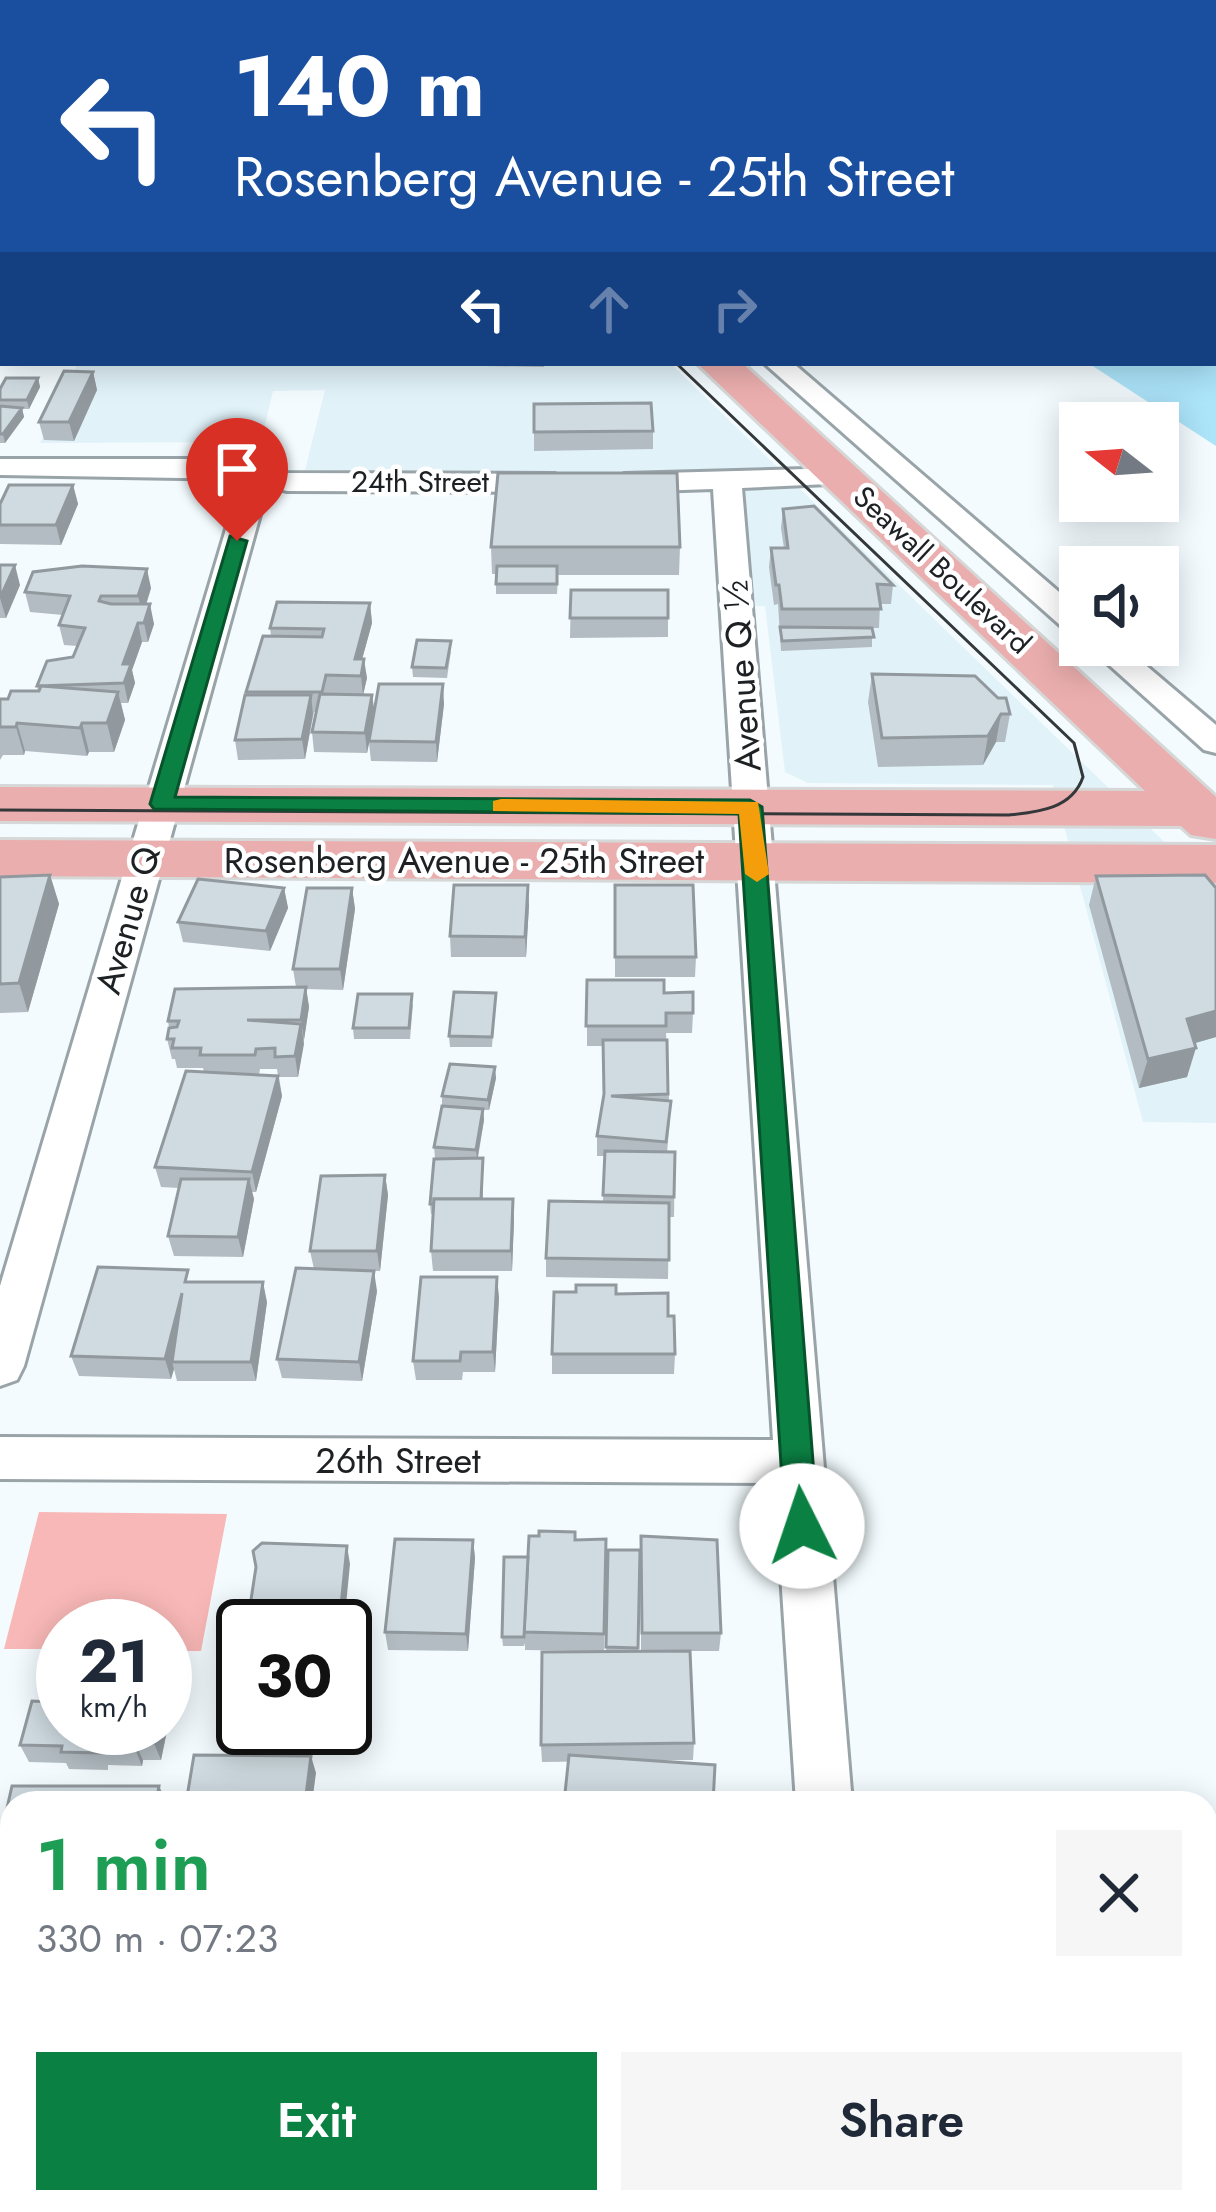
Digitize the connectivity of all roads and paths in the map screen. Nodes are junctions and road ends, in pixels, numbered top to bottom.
1 (721, 366) edge
2 (780, 366) edge
3 (0, 467) edge
4 (256, 475) junction
5 (841, 477) junction
6 (728, 483) junction
7 (1059, 608) edge
8 (1126, 666) edge
9 (1216, 743) edge
10 (0, 804) edge
11 (162, 804) junction
12 (1205, 819) edge
13 (753, 834) junction
14 (0, 858) edge
15 (143, 860) junction
16 (1216, 864) edge
17 (0, 1366) edge
18 (0, 1458) edge
19 (797, 1462) junction
20 (823, 1791) edge

1 - 5 main road, Seawall Boulevard
2 - 7 street
3 - 4 street, 24th Street
4 - 6 street, 24th Street
4 - 11 street, Avenue Q
5 - 6 street, 24th Street
5 - 12 main road, Seawall Boulevard
6 - 13 street, Avenue Q ½
8 - 9 street
10 - 11 main road, Rosenberg Avenue - 25th Street
11 - 13 main road, Rosenberg Avenue - 25th Street
11 - 15 street, Avenue Q
12 - 13 main road, Rosenberg Avenue - 25th Street
13 - 15 main road, Rosenberg Avenue - 25th Street
13 - 16 main road, Rosenberg Avenue - 25th Street
13 - 19 street, Avenue Q ½
14 - 15 main road, Rosenberg Avenue - 25th Street
15 - 17 street, Avenue Q
18 - 19 street, 26th Street
19 - 20 street, Avenue Q ½

